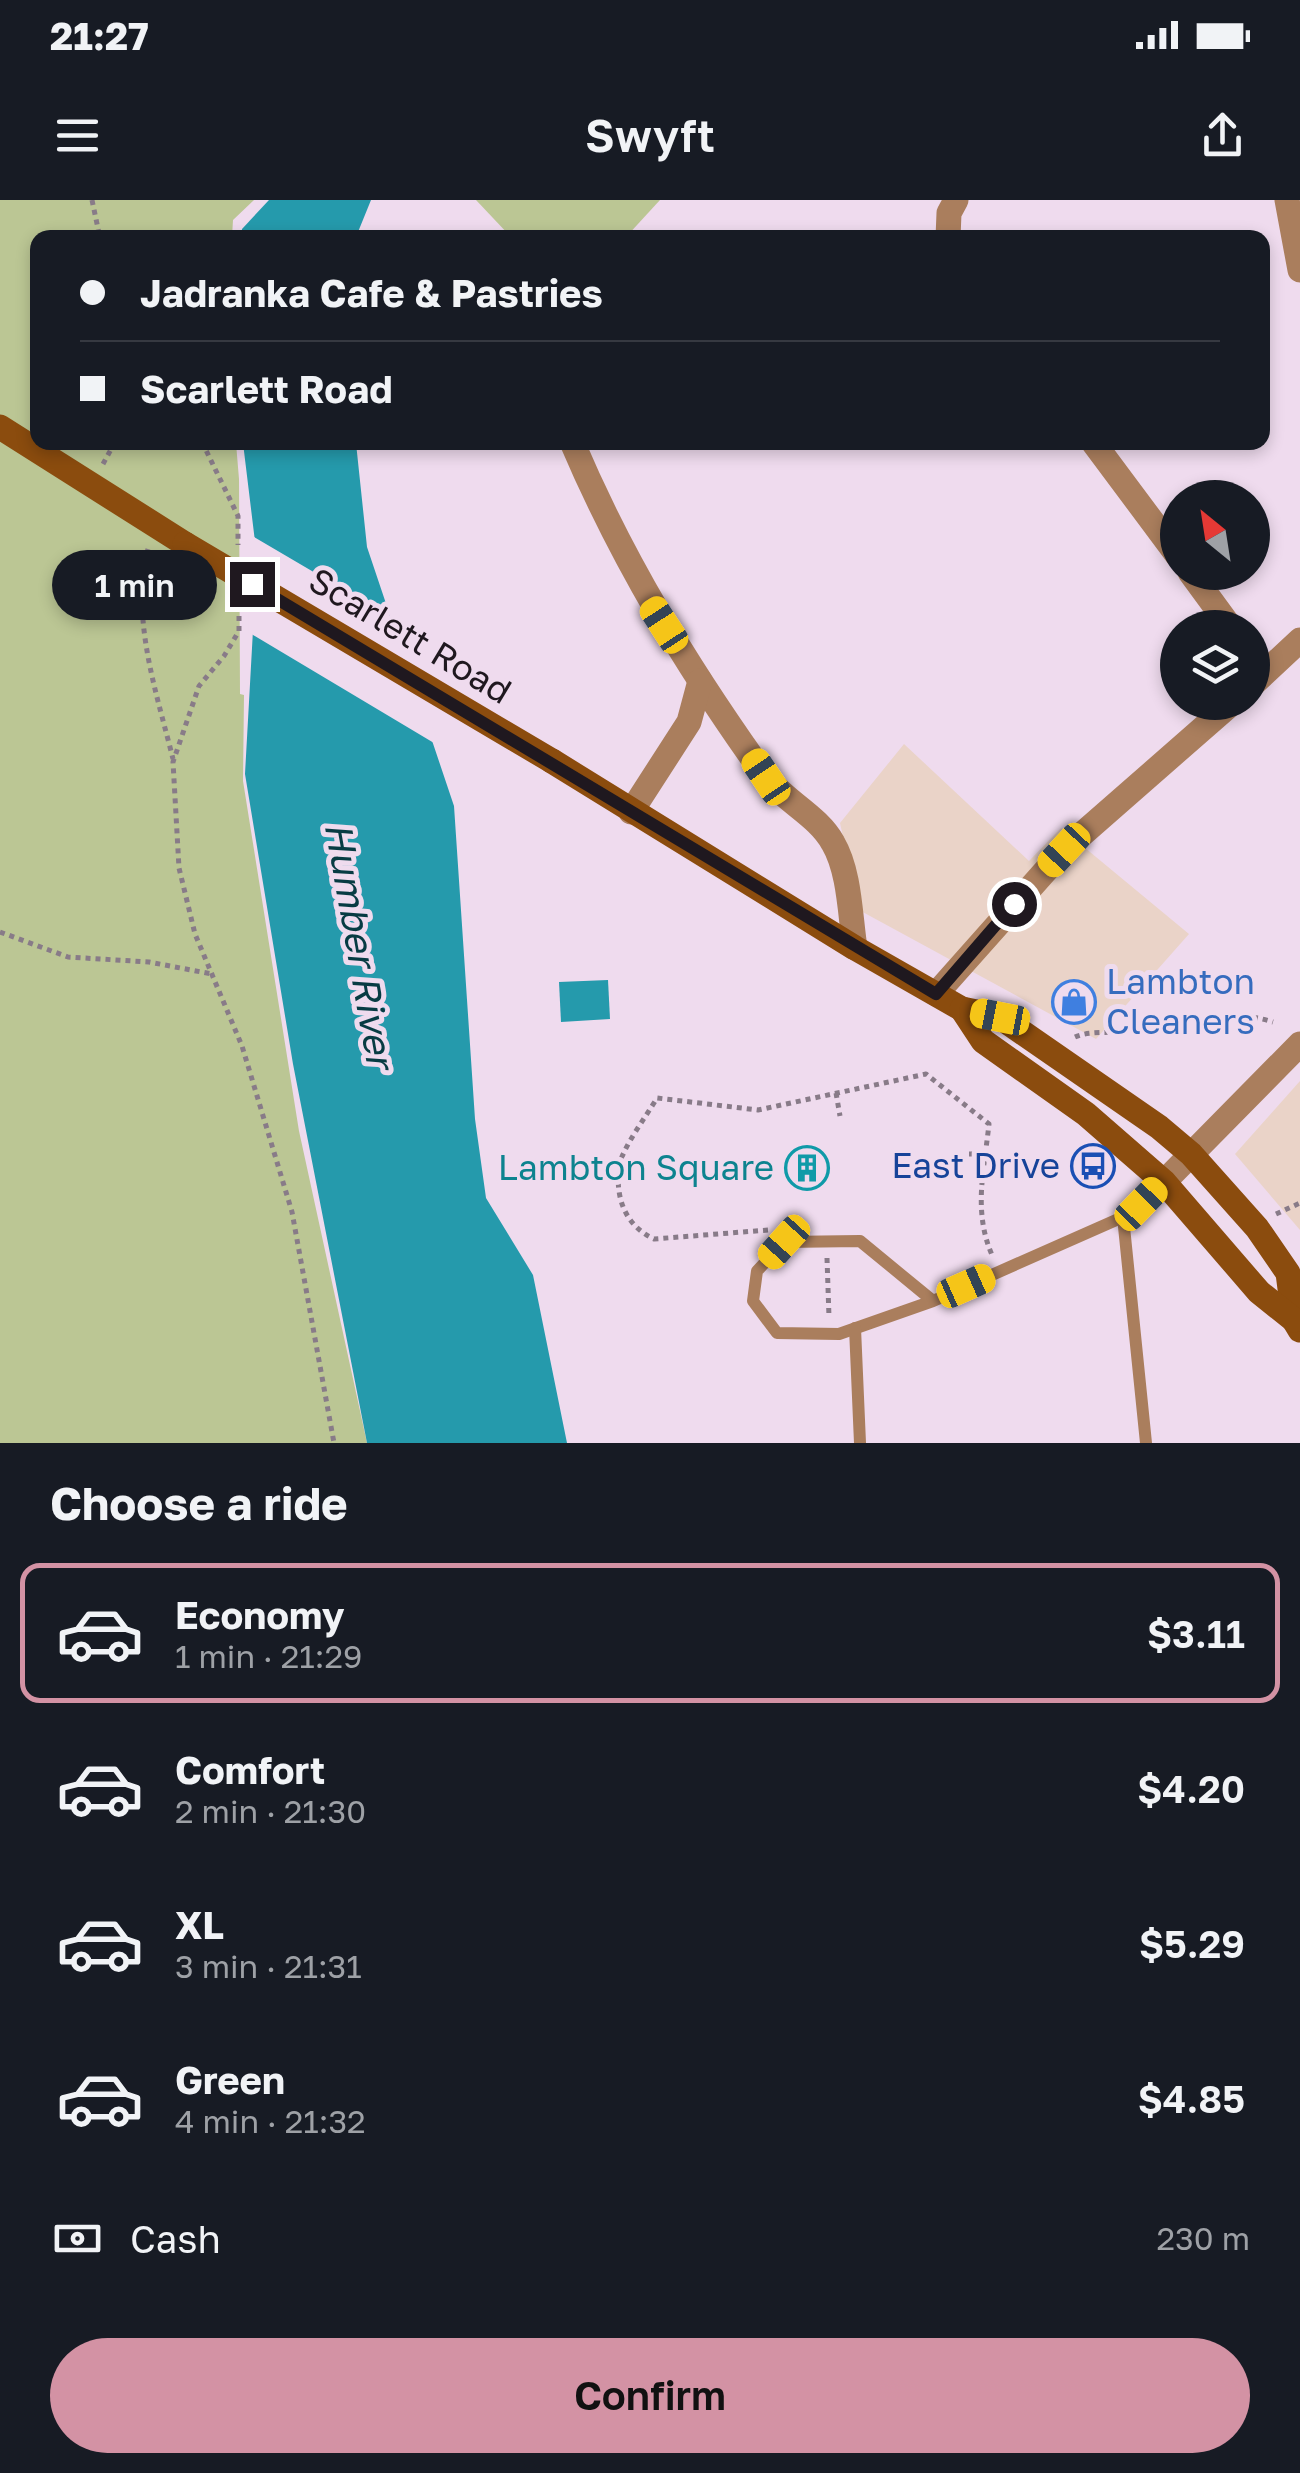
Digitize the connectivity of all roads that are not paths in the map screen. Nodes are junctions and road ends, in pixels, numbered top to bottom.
1 (956, 200) edge
2 (1287, 200) edge
3 (948, 230) edge
4 (1300, 270) edge
5 (0, 427) edge
6 (30, 446) edge
7 (37, 450) edge
8 (576, 450) edge
9 (1099, 450) edge
10 (1160, 532) edge
11 (1300, 640) edge
12 (1270, 662) edge
13 (700, 681) junction
14 (1212, 720) edge
15 (631, 812) junction
16 (854, 948) junction
17 (936, 994) junction
18 (962, 1009) junction
19 (1300, 1044) edge
20 (1191, 1154) junction
21 (1164, 1182) junction
22 (1123, 1216) junction
23 (933, 1300) junction
24 (1297, 1325) edge
25 (855, 1328) junction
26 (860, 1443) edge
27 (1146, 1443) edge

1 - 3 street
2 - 4 street
5 - 6 main road, Scarlett Road, bridge
7 - 15 main road, Scarlett Road, bridge
8 - 13 street
9 - 10 street
11 - 12 street
13 - 15 street
13 - 16 street
14 - 17 street
15 - 16 main road, Scarlett Road
16 - 17 main road, Scarlett Road
17 - 18 main road, Scarlett Road
18 - 20 main road, Scarlett Road
18 - 21 main road, Scarlett Road
19 - 20 street
20 - 21 street
20 - 24 main road, Scarlett Road
21 - 22 lane
21 - 24 main road, Scarlett Road
22 - 23 lane
22 - 27 lane
23 - 25 lane
23 - 25 lane
25 - 26 lane

